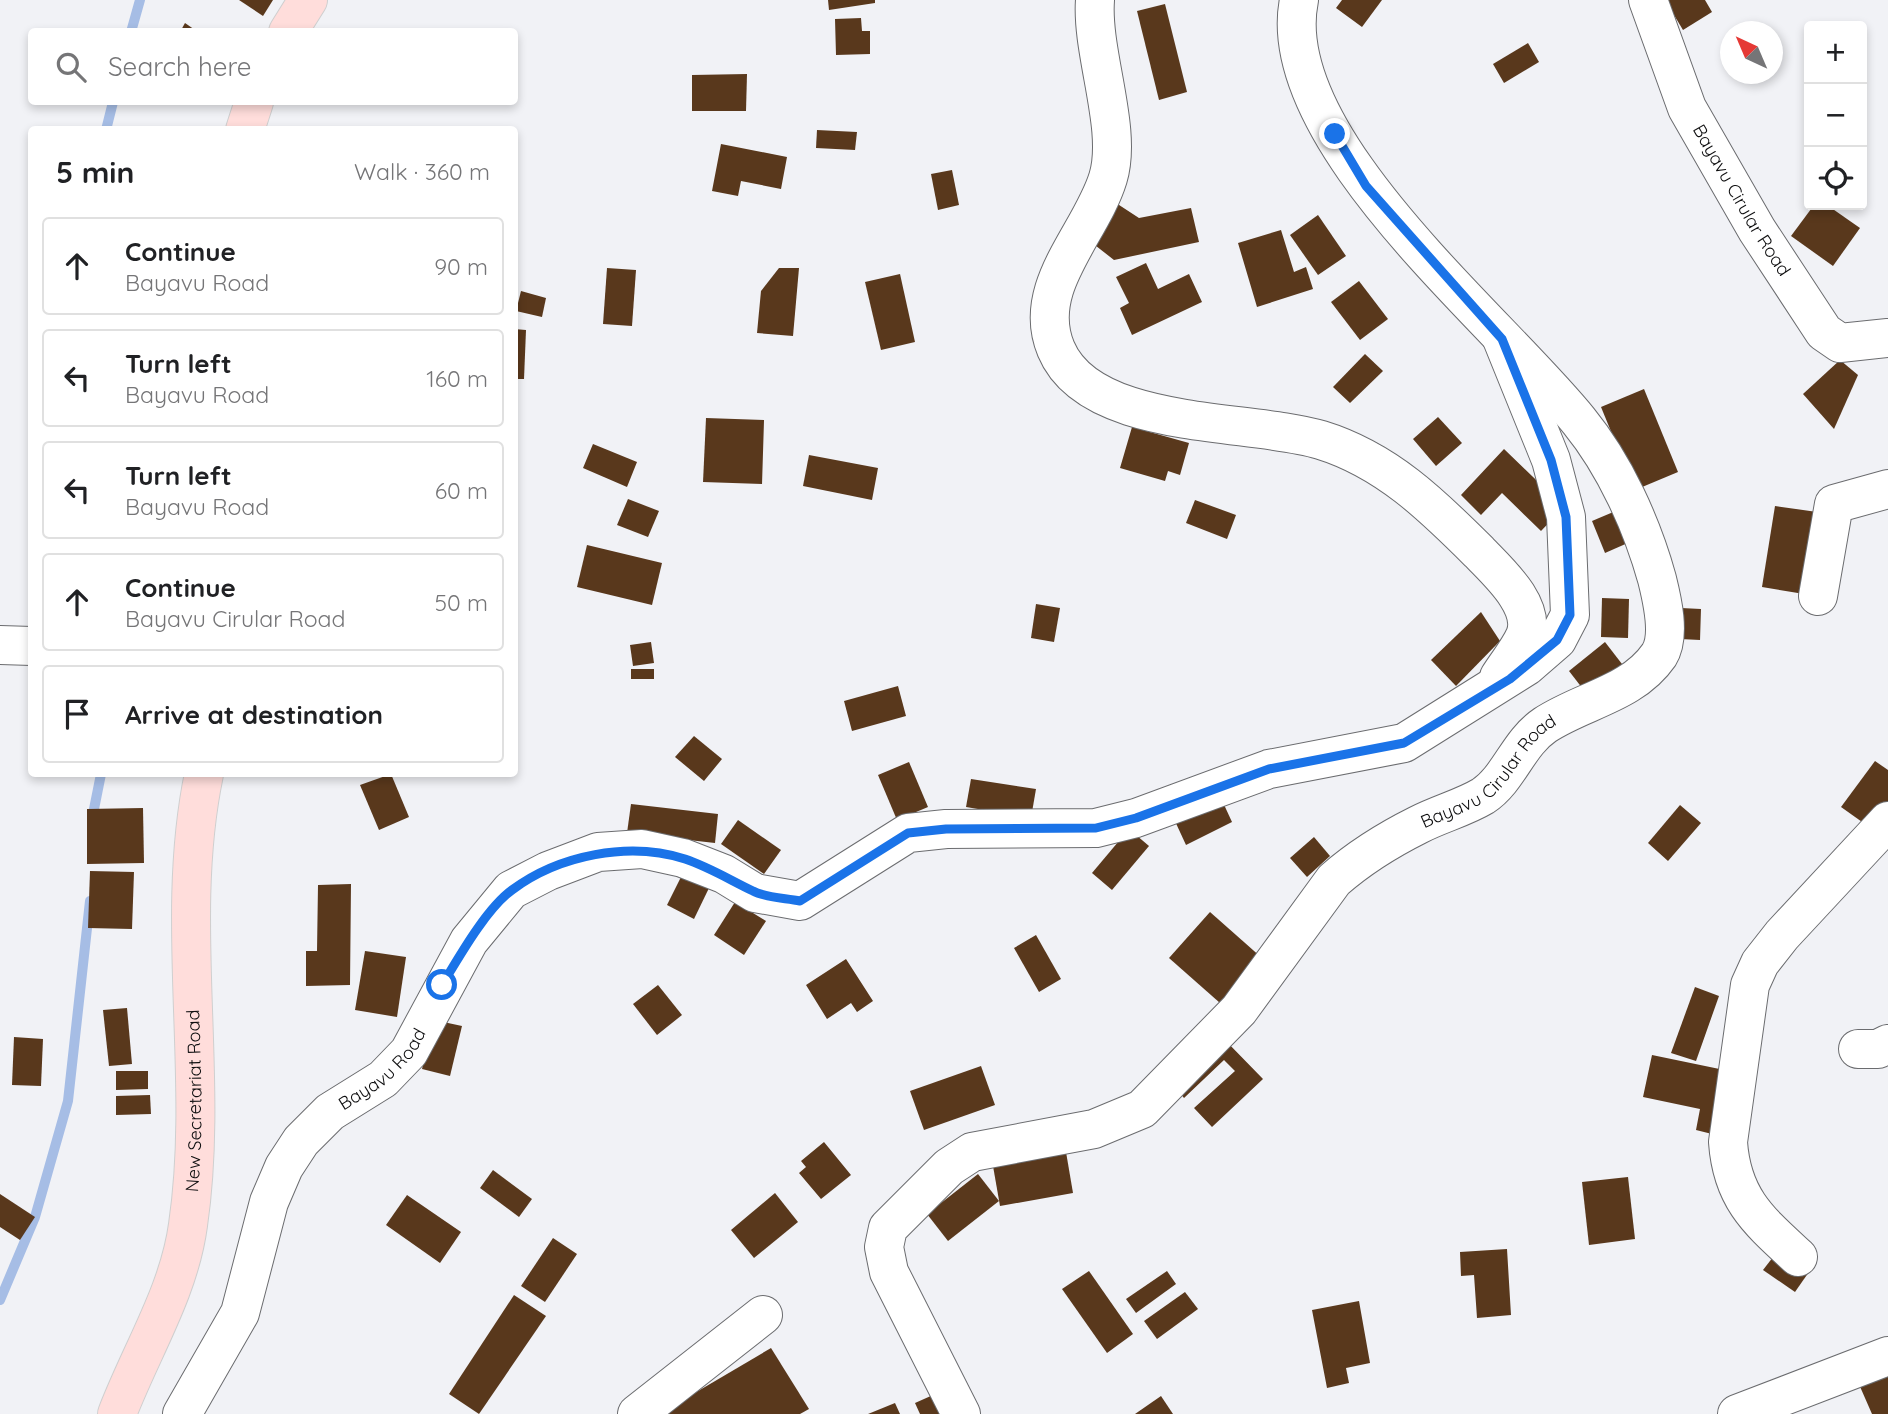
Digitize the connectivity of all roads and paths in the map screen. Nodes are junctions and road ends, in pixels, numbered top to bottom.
1 (308, 0) edge
2 (1095, 0) edge
3 (1298, 0) edge
4 (1648, 0) edge
5 (290, 28) edge
6 (253, 105) edge
7 (246, 126) edge
8 (1888, 338) edge
9 (1502, 339) junction
10 (1888, 489) edge
11 (1818, 596) dead end
12 (0, 645) edge
13 (28, 646) edge
14 (1491, 690) junction
15 (204, 777) edge
16 (1888, 821) edge
17 (1798, 1257) dead end
18 (763, 1315) dead end
19 (1888, 1356) edge
20 (117, 1414) edge
21 (181, 1414) edge
22 (637, 1414) edge
23 (961, 1414) edge
24 (1737, 1414) edge

1 - 5 main road
2 - 14 street
3 - 9 street, Bayavu Cirular Road
4 - 8 street, Bayavu Cirular Road
6 - 7 main road
9 - 14 street, Bayavu Road
9 - 23 street, Bayavu Cirular Road
10 - 11 street
12 - 13 street
14 - 21 street, Bayavu Road
15 - 20 main road, New Secretariat Road
16 - 17 street
18 - 22 street
19 - 24 street

